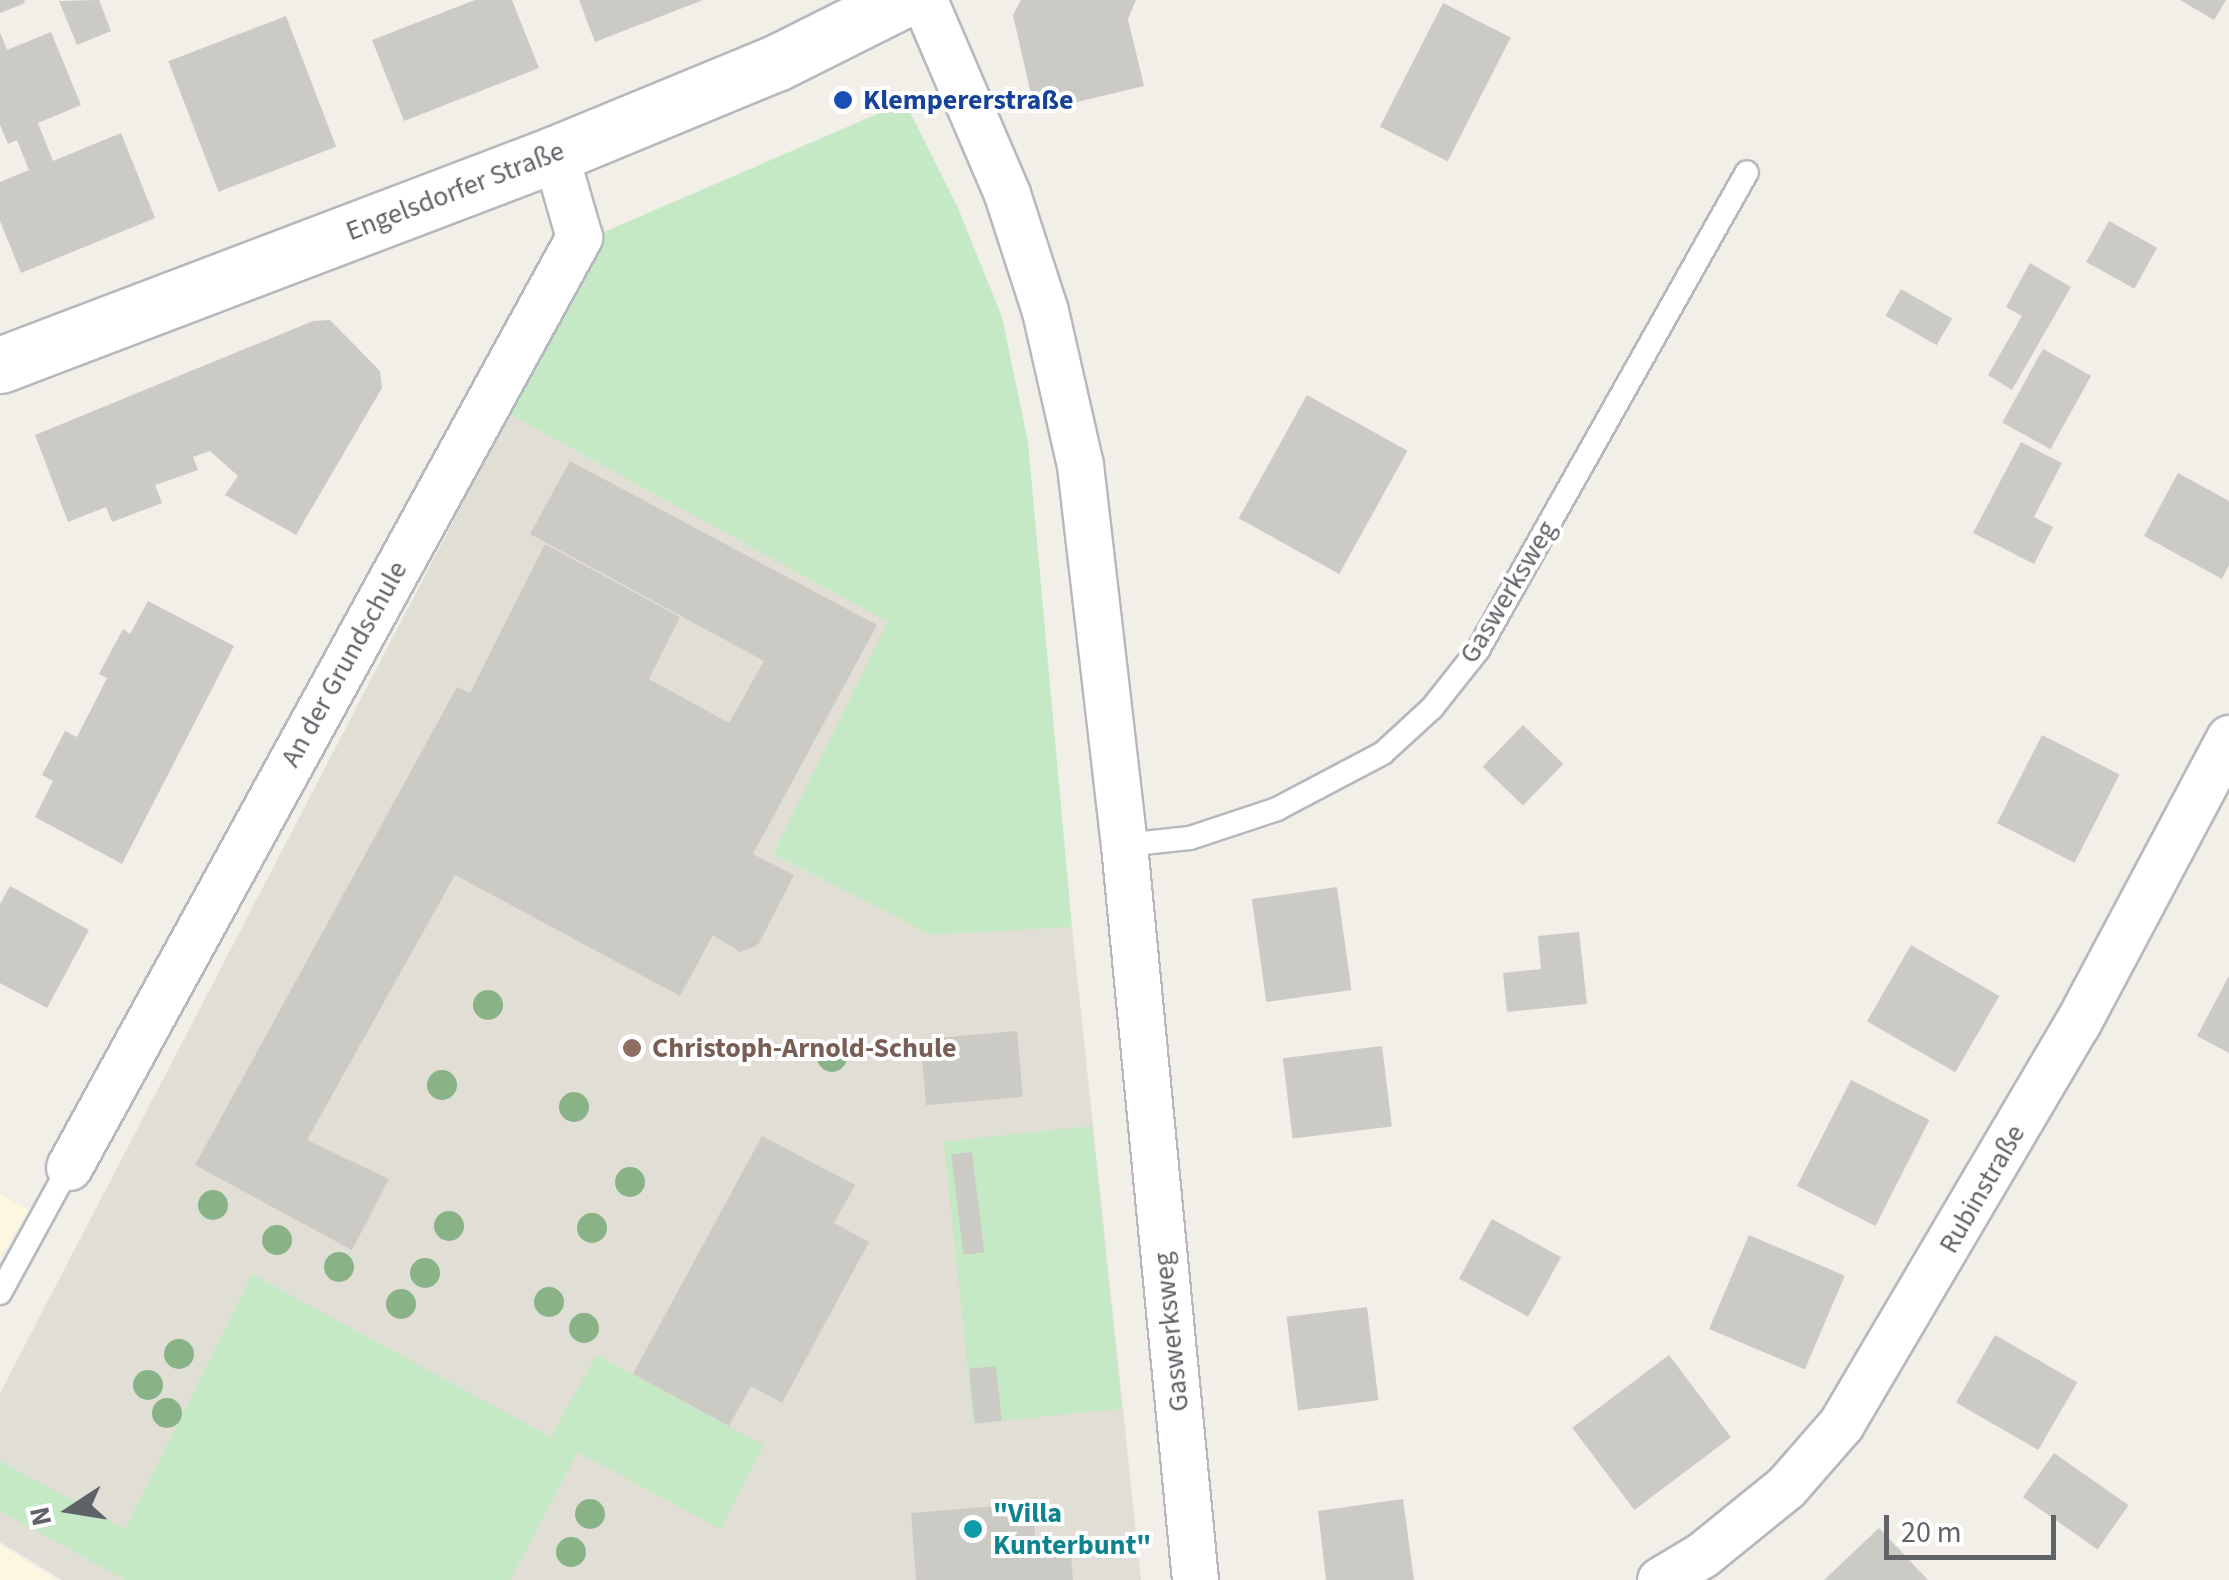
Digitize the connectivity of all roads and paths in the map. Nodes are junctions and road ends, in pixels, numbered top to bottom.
1 (902, 0) edge
2 (924, 0) edge
3 (555, 154) junction
4 (1747, 172) dead end
5 (0, 365) edge
6 (2229, 738) edge
7 (1124, 845) junction
8 (69, 1167) joint
9 (0, 1293) edge
10 (1195, 1580) edge
11 (1660, 1580) edge

1 - 3 street, Engelsdorfer Straße
2 - 7 street, Gaswerksweg
3 - 5 street, Engelsdorfer Straße
3 - 8 street, An der Grundschule
4 - 7 lane, Gaswerksweg
6 - 11 street, Rubinstraße
7 - 10 street, Gaswerksweg
8 - 9 lane

